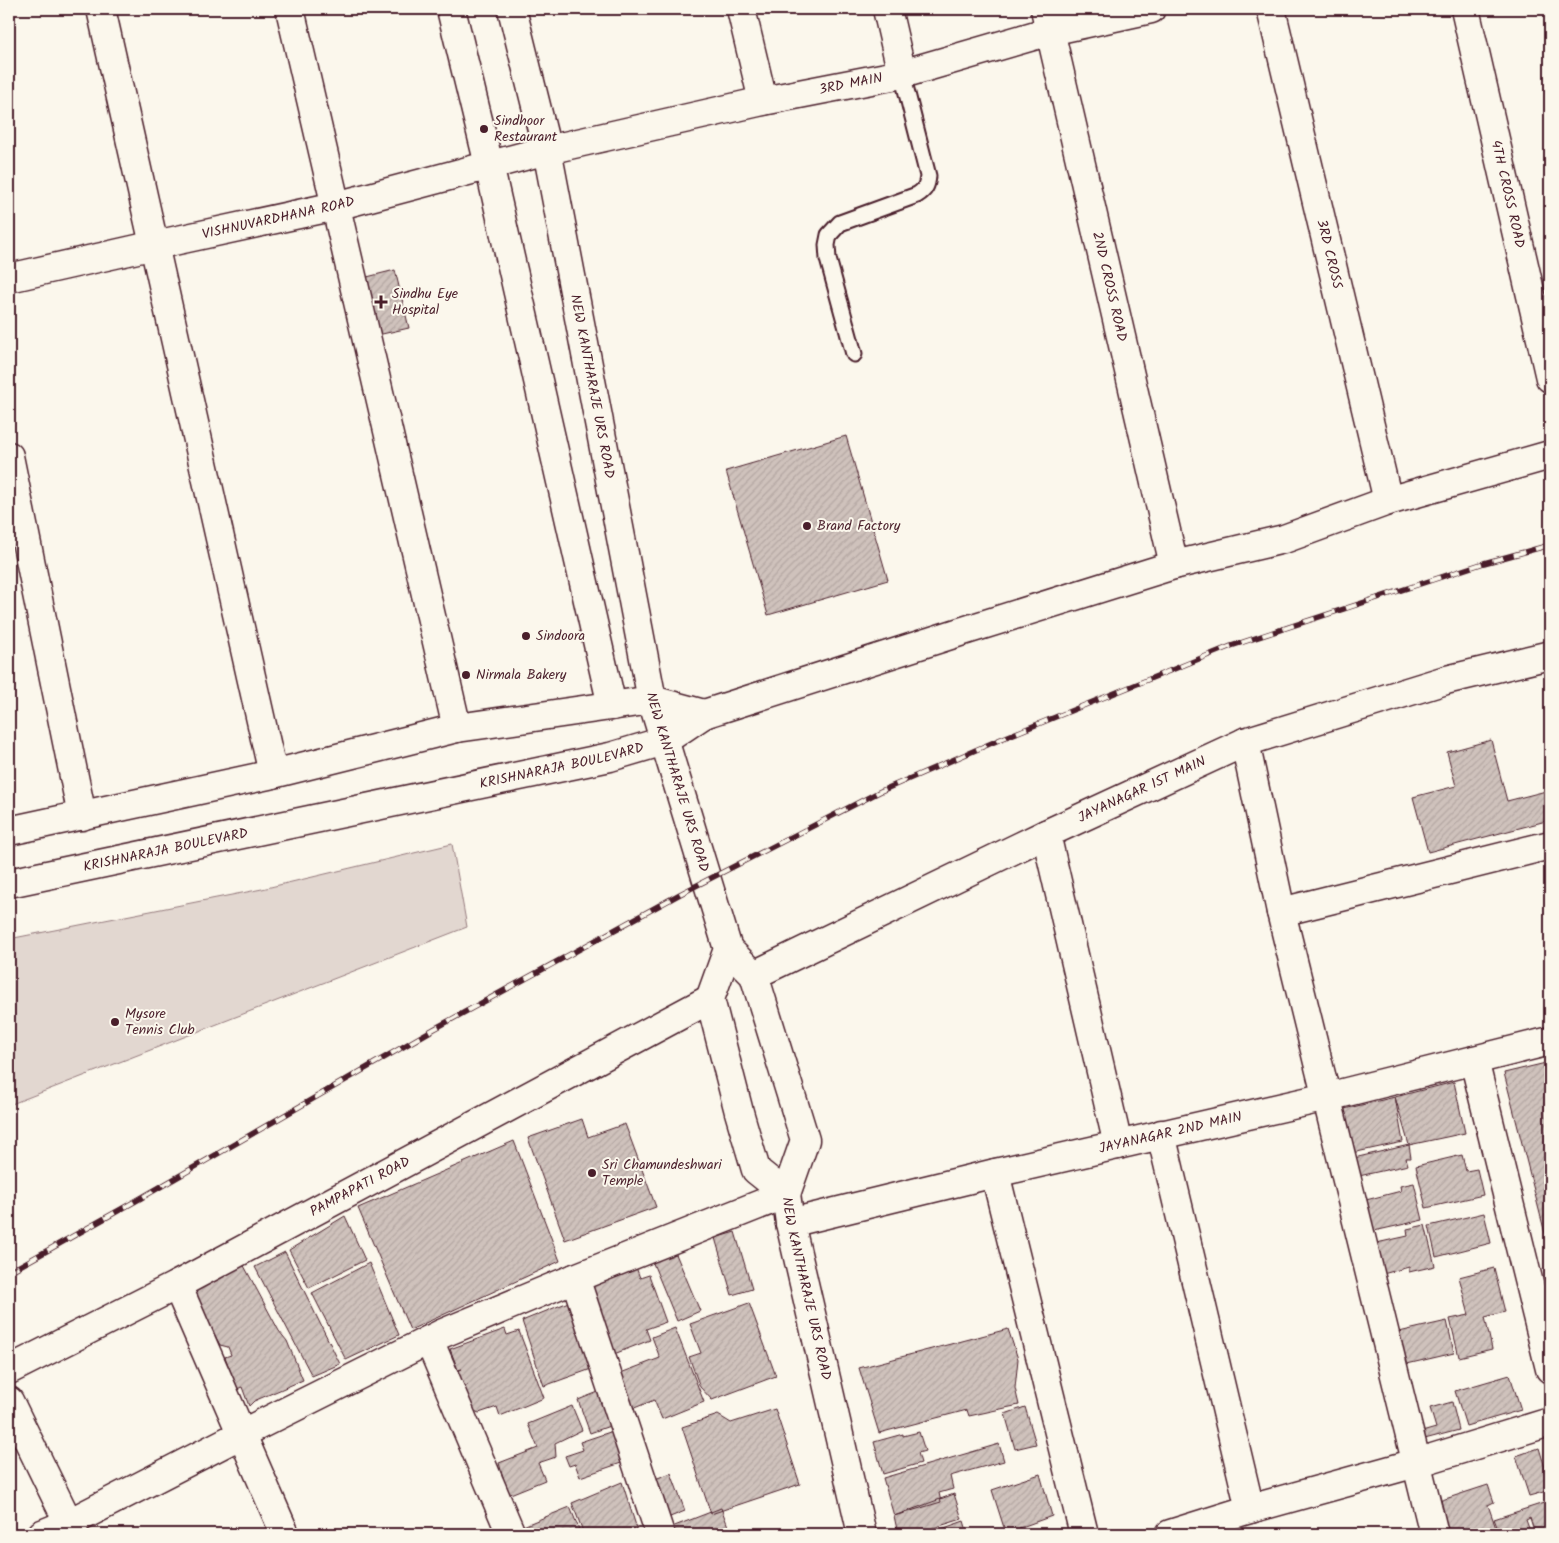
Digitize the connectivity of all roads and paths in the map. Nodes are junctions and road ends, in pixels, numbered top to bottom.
1 (101, 9) edge
2 (290, 9) edge
3 (451, 9) edge
4 (512, 9) edge
5 (741, 9) edge
6 (887, 9) edge
7 (1151, 9) edge
8 (1271, 9) edge
9 (1465, 9) edge
10 (1048, 20) edge
11 (902, 74) junction
12 (763, 101) junction
13 (547, 150) junction
14 (489, 165) junction
15 (336, 206) junction
16 (155, 245) junction
17 (9, 278) edge
18 (854, 354) dead end
19 (1550, 378) edge
20 (1550, 455) edge
21 (9, 456) edge
22 (1388, 501) junction
23 (1174, 565) junction
24 (1550, 654) edge
25 (652, 700) junction
26 (612, 706) junction
27 (704, 714) junction
28 (456, 728) junction
29 (664, 741) junction
30 (1245, 742) junction
31 (274, 774) junction
32 (82, 816) junction
33 (9, 831) edge
34 (1046, 834) junction
35 (1550, 845) edge
36 (9, 883) edge
37 (1280, 912) junction
38 (728, 949) junction
39 (754, 975) junction
40 (710, 999) junction
41 (1550, 1041) edge
42 (1474, 1060) junction
43 (1327, 1097) junction
44 (1161, 1134) junction
45 (1118, 1145) junction
46 (995, 1172) junction
47 (786, 1194) junction
48 (790, 1223) junction
49 (575, 1278) junction
50 (177, 1285) junction
51 (429, 1340) junction
52 (1550, 1369) edge
53 (9, 1370) edge
54 (9, 1401) edge
55 (1550, 1422) edge
56 (241, 1434) junction
57 (1416, 1463) junction
58 (1250, 1510) junction
59 (71, 1529) edge
60 (42, 1534) edge
61 (285, 1534) edge
62 (511, 1534) edge
63 (660, 1534) edge
64 (862, 1534) edge
65 (1084, 1534) edge
66 (1170, 1534) edge
67 (1434, 1534) edge

1 - 16 street
2 - 15 street
3 - 14 street
4 - 13 street, NEW KANTHARAJE URS ROAD
5 - 12 street
6 - 11 street
7 - 10 street, 3RD MAIN
8 - 22 street, 3RD CROSS
9 - 19 street, 4TH CROSS ROAD
10 - 11 street, 3RD MAIN
10 - 23 street, 2ND CROSS ROAD
11 - 12 street, 3RD MAIN
11 - 18 lane
12 - 13 street, 3RD MAIN
13 - 14 street, VISHNUVARDHANA ROAD
13 - 25 street, NEW KANTHARAJE URS ROAD
14 - 15 street, VISHNUVARDHANA ROAD
14 - 26 street
15 - 16 street, VISHNUVARDHANA ROAD
15 - 28 street
16 - 17 street, VISHNUVARDHANA ROAD
16 - 31 street
20 - 22 street, KRISHNARAJA BOULEVARD
21 - 32 street
22 - 23 street, KRISHNARAJA BOULEVARD
23 - 27 street, KRISHNARAJA BOULEVARD
24 - 30 street, JAYANAGAR 1ST MAIN
25 - 26 street
25 - 27 street
25 - 29 street, NEW KANTHARAJE URS ROAD
26 - 28 street
27 - 29 street, KRISHNARAJA BOULEVARD
28 - 31 street
29 - 36 street, KRISHNARAJA BOULEVARD
29 - 38 street, NEW KANTHARAJE URS ROAD
30 - 34 street, JAYANAGAR 1ST MAIN
30 - 37 street
31 - 32 street
32 - 33 street
34 - 39 street, JAYANAGAR 1ST MAIN
34 - 45 street
35 - 37 street
37 - 43 street
38 - 39 street
38 - 40 street
39 - 47 street
40 - 47 street, NEW KANTHARAJE URS ROAD
40 - 50 street, PAMPAPATI ROAD
41 - 42 street, JAYANAGAR 2ND MAIN
42 - 43 street, JAYANAGAR 2ND MAIN
42 - 52 street
43 - 44 street, JAYANAGAR 2ND MAIN
43 - 57 street
44 - 45 street, JAYANAGAR 2ND MAIN
44 - 58 street
45 - 46 street, JAYANAGAR 2ND MAIN
46 - 48 street, JAYANAGAR 2ND MAIN
46 - 65 street
47 - 48 street, NEW KANTHARAJE URS ROAD
47 - 49 street
48 - 64 street, NEW KANTHARAJE URS ROAD
49 - 51 street
49 - 63 street
50 - 53 street, PAMPAPATI ROAD
50 - 56 street
51 - 56 street
51 - 62 street
54 - 59 street
55 - 57 street
56 - 59 street
56 - 61 street
57 - 58 street
57 - 67 street
58 - 66 street
59 - 60 street

